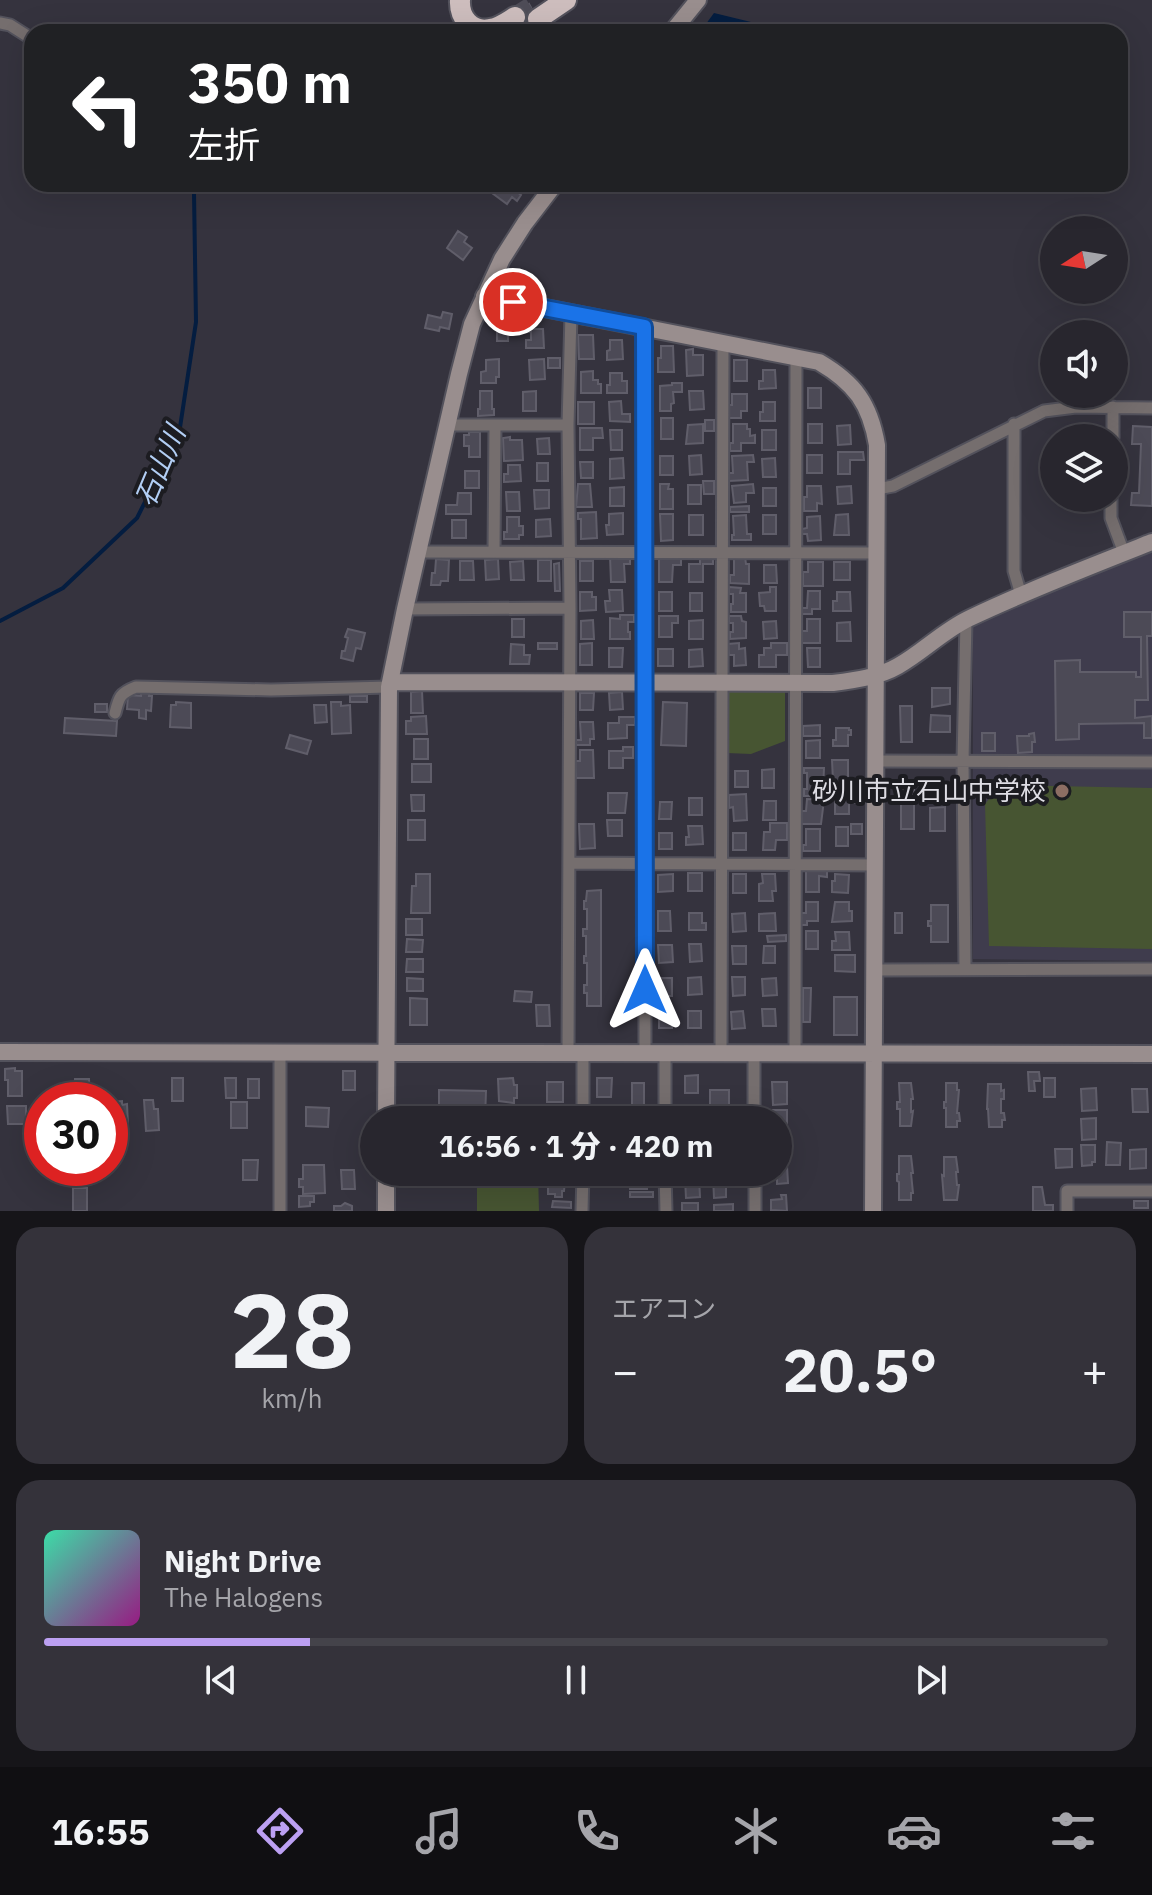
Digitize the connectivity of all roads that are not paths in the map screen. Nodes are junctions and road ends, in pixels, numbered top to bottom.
1 (460, 0) edge
2 (566, 0) edge
3 (698, 0) edge
4 (528, 17) edge
5 (0, 23) edge
6 (470, 24) edge
7 (506, 24) edge
8 (678, 24) edge
9 (24, 34) edge
10 (549, 192) edge
11 (484, 296) junction
12 (571, 314) junction
13 (644, 327) junction
14 (723, 343) junction
15 (796, 356) junction
16 (1128, 407) edge
17 (1068, 408) edge
18 (1152, 408) edge
19 (1014, 424) junction
20 (448, 425) junction
21 (495, 425) junction
22 (568, 425) junction
23 (877, 489) junction
24 (1111, 512) edge
25 (1152, 542) edge
26 (570, 551) junction
27 (418, 552) junction
28 (494, 552) junction
29 (646, 552) junction
30 (722, 552) junction
31 (796, 552) junction
32 (877, 553) junction
33 (1124, 553) junction
34 (1021, 595) junction
35 (570, 608) junction
36 (405, 609) junction
37 (966, 620) junction
38 (877, 675) junction
39 (569, 682) junction
40 (645, 682) junction
41 (722, 682) junction
42 (795, 682) junction
43 (389, 684) junction
44 (115, 713) dead end
45 (876, 761) junction
46 (963, 761) junction
47 (1152, 762) edge
48 (569, 863) junction
49 (645, 863) junction
50 (721, 863) junction
51 (795, 863) junction
52 (876, 865) junction
53 (965, 969) junction
54 (1152, 969) edge
55 (876, 970) junction
56 (0, 1052) edge
57 (280, 1052) junction
58 (386, 1053) junction
59 (575, 1053) junction
60 (645, 1053) junction
61 (665, 1053) junction
62 (721, 1053) junction
63 (754, 1053) junction
64 (795, 1053) junction
65 (873, 1054) junction
66 (1152, 1054) edge
67 (386, 1106) edge
68 (581, 1106) edge
69 (665, 1106) edge
70 (754, 1106) edge
71 (386, 1186) edge
72 (583, 1186) edge
73 (665, 1186) edge
74 (755, 1186) edge
75 (1152, 1191) edge
76 (280, 1211) edge
77 (386, 1211) edge
78 (582, 1211) edge
79 (666, 1211) edge
80 (755, 1211) edge
81 (873, 1211) edge
82 (1067, 1211) edge

1 - 6 highway
2 - 4 highway
3 - 8 street
4 - 7 highway
5 - 9 street
10 - 11 street
11 - 12 street
11 - 20 street
12 - 13 street
12 - 22 street
13 - 14 street
13 - 29 street
14 - 15 street
14 - 30 street
15 - 23 street
15 - 31 street
16 - 18 street
17 - 19 street
19 - 23 street
19 - 34 street
20 - 21 street
20 - 27 street
21 - 22 street
21 - 28 street
22 - 26 street
23 - 32 street
24 - 33 street
25 - 33 street
26 - 28 street
26 - 29 street
26 - 35 street
27 - 28 street
27 - 36 street
29 - 30 street
29 - 40 street
30 - 31 street
30 - 41 street
31 - 32 street
31 - 42 street
32 - 38 street
33 - 34 street
34 - 37 street
35 - 36 street
35 - 39 street
36 - 43 street
37 - 38 street
37 - 46 street
38 - 42 street
38 - 45 street
39 - 40 street
39 - 43 street
39 - 48 street
40 - 41 street
40 - 49 street
41 - 42 street
41 - 50 street
42 - 51 street
43 - 44 street
43 - 58 street
45 - 46 street
45 - 52 street
46 - 47 street
46 - 53 street
48 - 49 street
48 - 59 street
49 - 50 street
49 - 60 street
50 - 51 street
50 - 62 street
51 - 52 street
51 - 64 street
52 - 55 street
53 - 54 street
53 - 55 street
55 - 65 street
56 - 57 street
57 - 58 street
57 - 76 street
58 - 59 street
58 - 67 street
59 - 60 street
59 - 68 street
60 - 61 street
61 - 62 street
61 - 69 street
62 - 63 street
63 - 64 street
63 - 70 street
64 - 65 street
65 - 66 street
65 - 81 street
71 - 77 street
72 - 78 street
73 - 79 street
74 - 80 street
75 - 82 street

